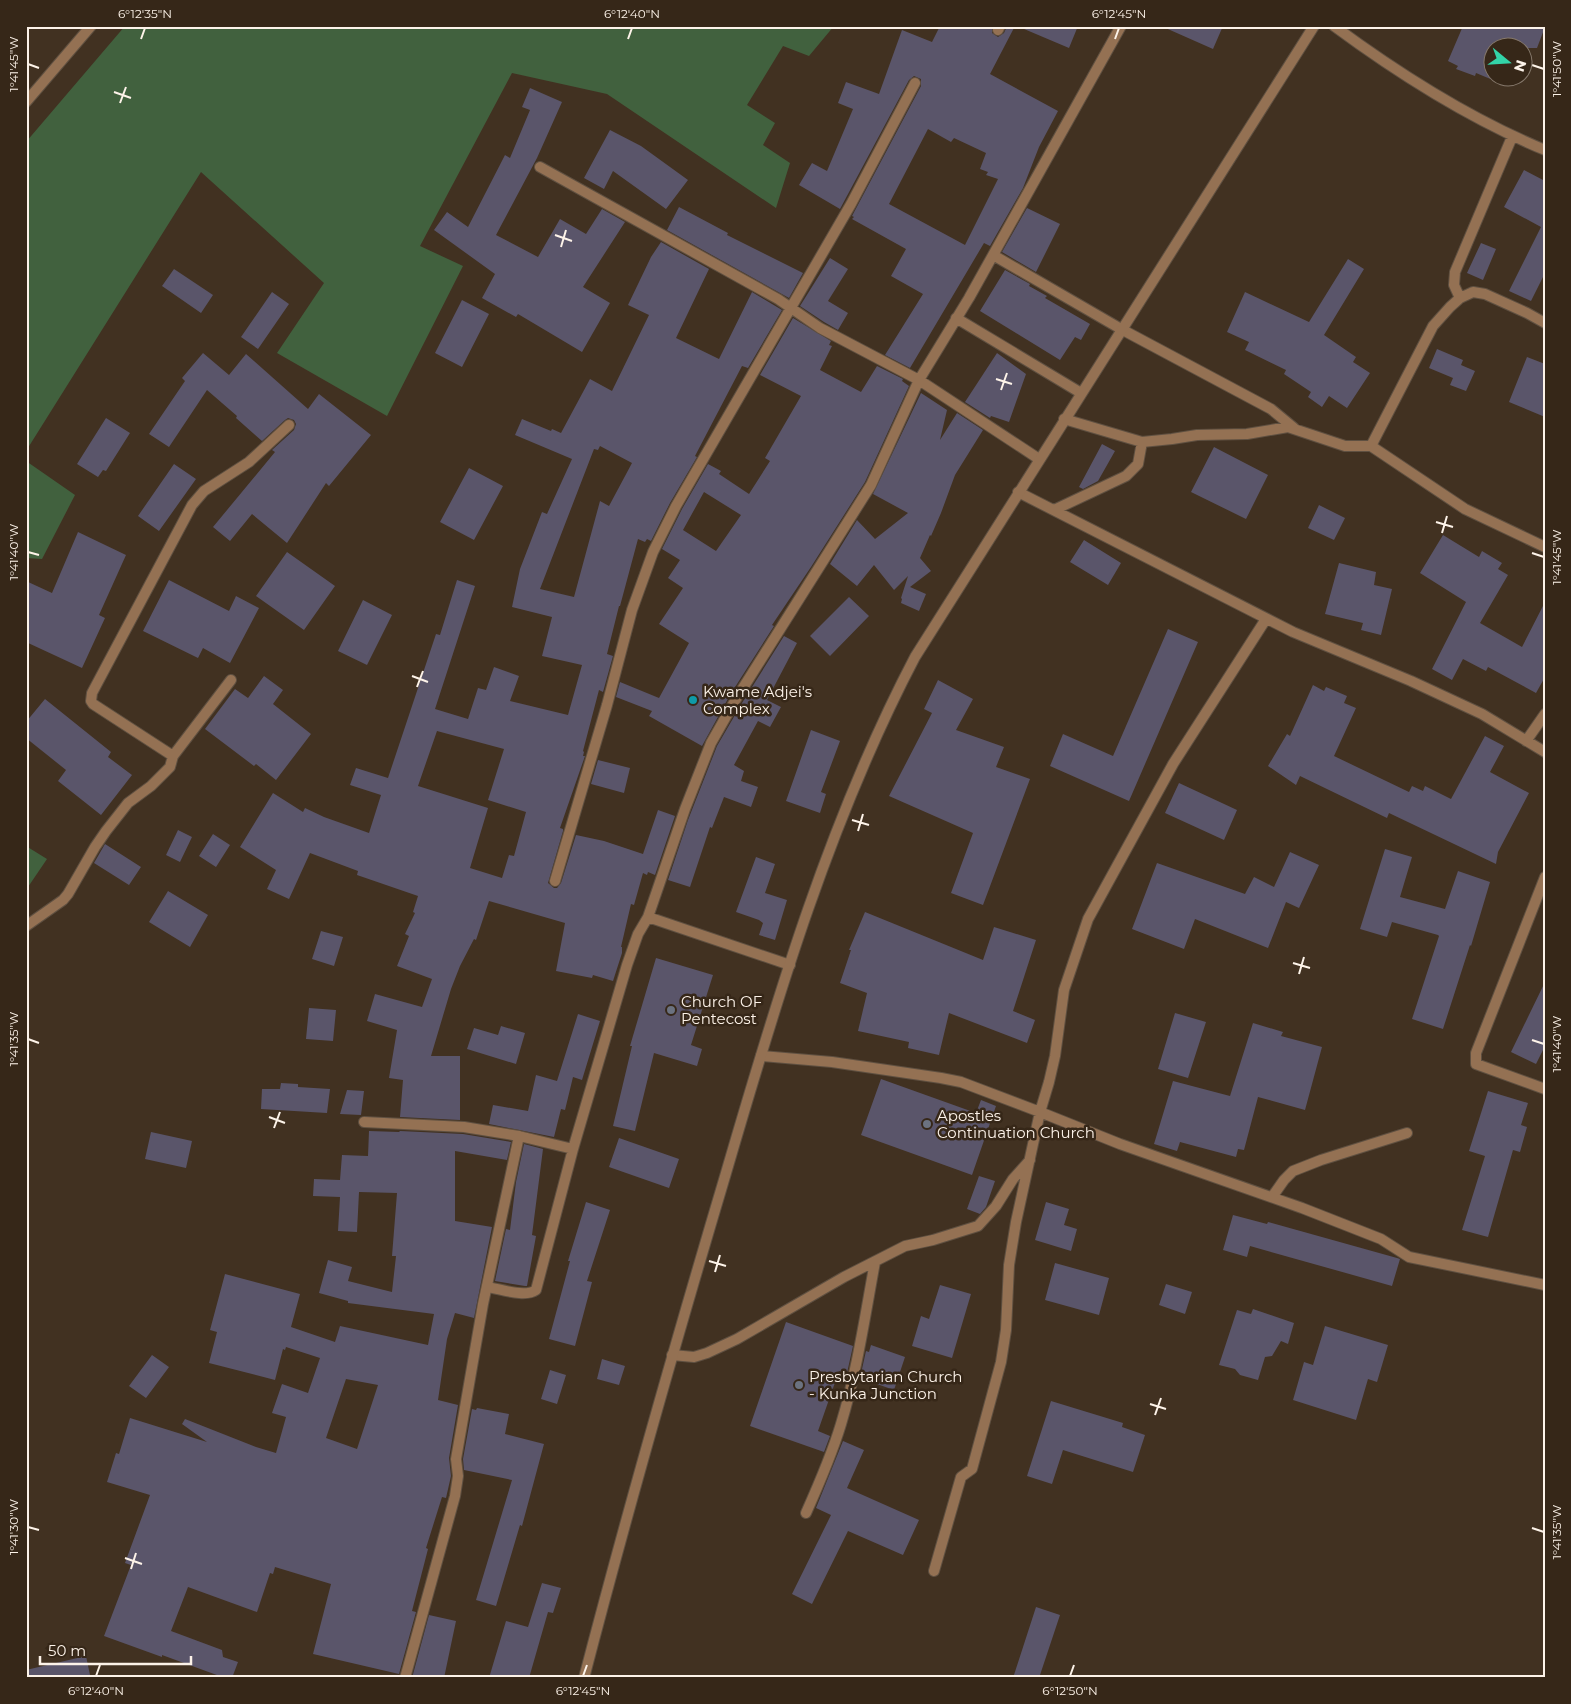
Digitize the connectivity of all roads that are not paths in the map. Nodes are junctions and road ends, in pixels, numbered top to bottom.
1 (92, 26) edge
2 (1121, 26) edge
3 (1314, 26) edge
4 (1334, 26) edge
5 (915, 83) dead end
6 (26, 102) edge
7 (1512, 137) junction
8 (1545, 150) edge
9 (540, 167) dead end
10 (993, 255) junction
11 (1460, 298) junction
12 (790, 308) junction
13 (956, 318) junction
14 (1545, 323) edge
15 (1121, 329) junction
16 (918, 380) junction
17 (1081, 393) junction
18 (1064, 419) junction
19 (289, 425) dead end
20 (1294, 428) junction
21 (1142, 442) junction
22 (1371, 446) junction
23 (1039, 458) junction
24 (1018, 492) junction
25 (1054, 510) junction
26 (1545, 546) edge
27 (1266, 619) junction
28 (231, 680) dead end
29 (1545, 714) edge
30 (1526, 741) junction
31 (1545, 752) edge
32 (173, 756) junction
33 (1545, 877) edge
34 (555, 881) dead end
35 (648, 917) junction
36 (26, 926) edge
37 (790, 965) junction
38 (760, 1056) junction
39 (1545, 1089) edge
40 (1040, 1112) junction
41 (364, 1122) dead end
42 (1408, 1134) dead end
43 (519, 1136) junction
44 (573, 1149) junction
45 (1030, 1159) junction
46 (1272, 1197) junction
47 (875, 1262) junction
48 (1545, 1285) edge
49 (487, 1287) junction
50 (672, 1355) junction
51 (806, 1513) dead end
52 (934, 1571) dead end
53 (405, 1678) edge
54 (584, 1678) edge

1 - 6 street
2 - 10 street
3 - 15 street
4 - 7 street
5 - 12 street
7 - 8 street
7 - 11 street
9 - 12 street
10 - 13 street
10 - 15 street
11 - 14 street
11 - 22 street
12 - 16 street
12 - 34 street
13 - 16 street
13 - 17 street
15 - 17 street
15 - 20 street
16 - 23 street
16 - 35 street
17 - 18 street
18 - 21 street
18 - 23 street
19 - 32 street
20 - 21 street
20 - 22 street
21 - 25 street
22 - 26 street
23 - 24 street
24 - 25 street
24 - 37 street
25 - 27 street
27 - 30 street
27 - 40 street
28 - 32 street
29 - 30 street
30 - 31 street
32 - 36 street
33 - 39 street
35 - 37 street
35 - 44 street
37 - 38 street
38 - 40 street
38 - 50 street
40 - 45 street
40 - 46 street
41 - 43 street
42 - 46 street
43 - 44 street
43 - 49 street
44 - 49 street
45 - 47 street
45 - 52 street
46 - 48 street
47 - 50 street
47 - 51 street
49 - 53 street
50 - 54 street

